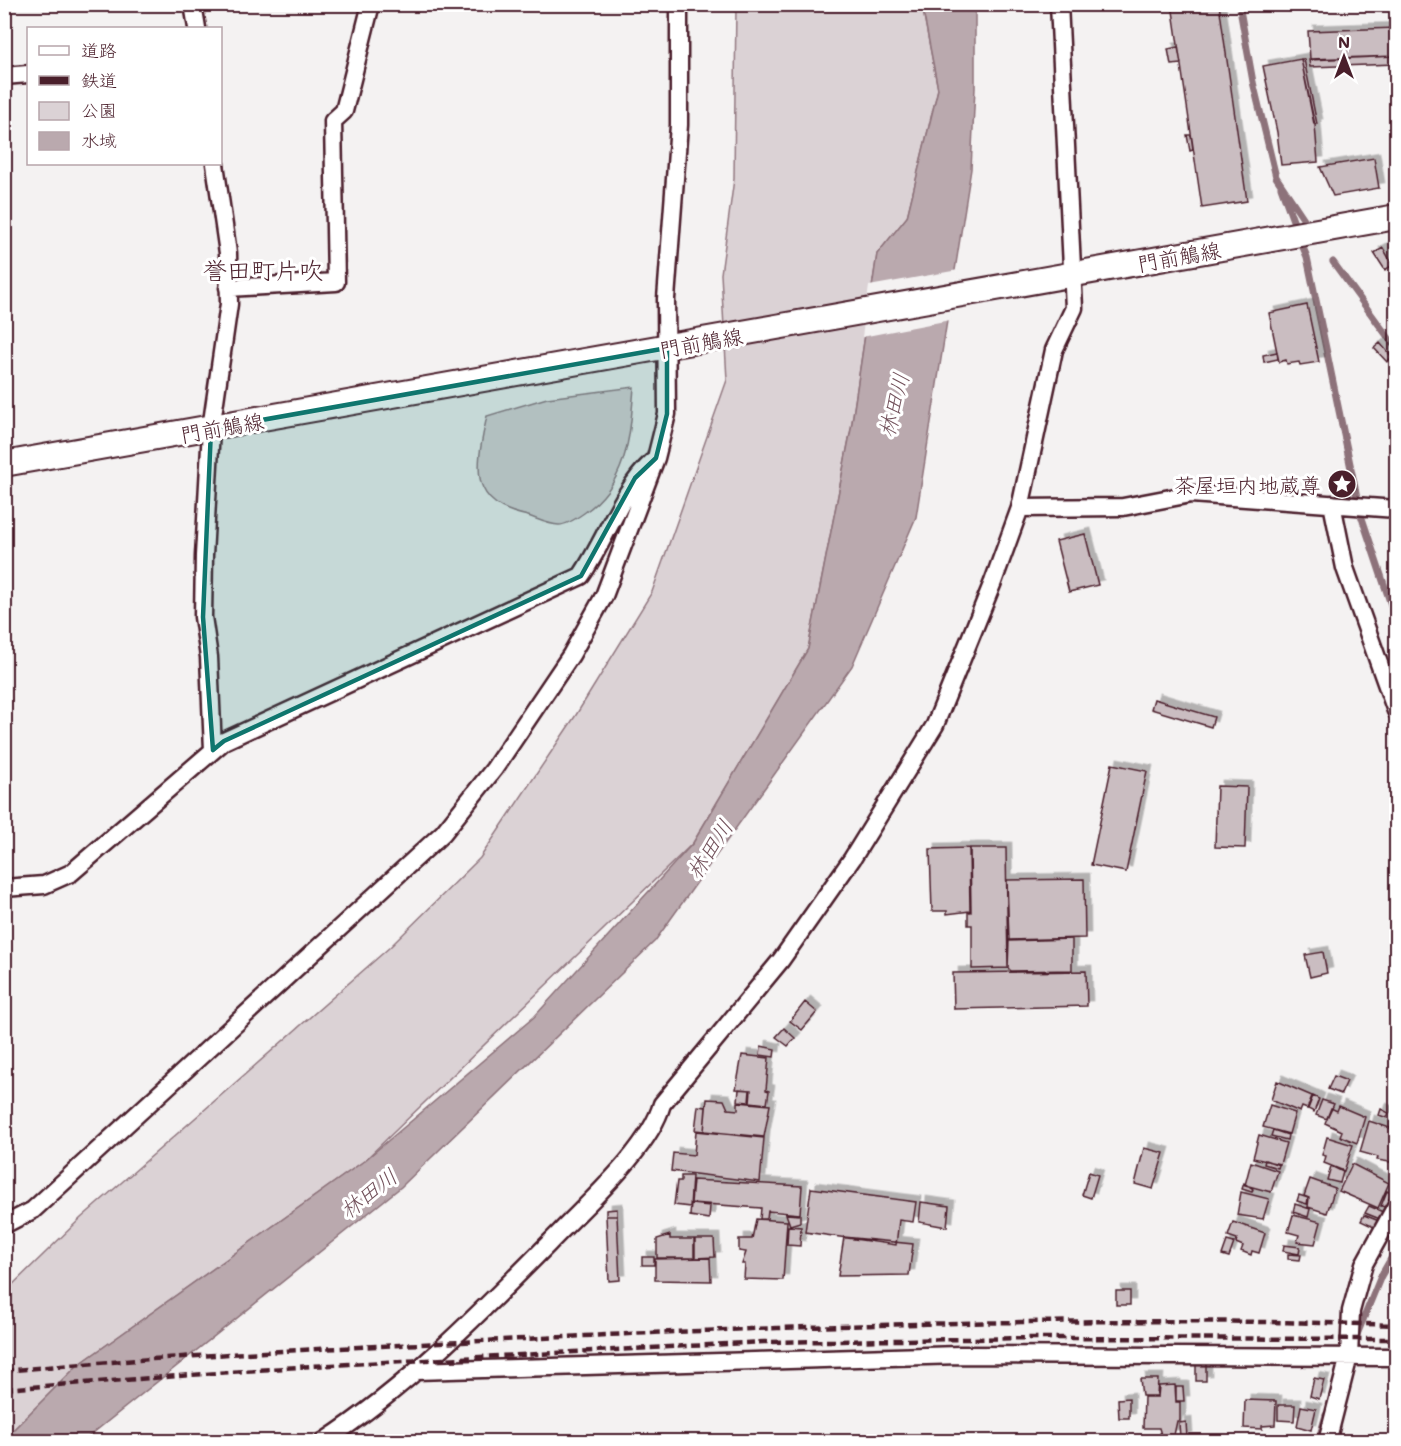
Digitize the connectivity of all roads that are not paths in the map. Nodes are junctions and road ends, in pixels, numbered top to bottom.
1 (193, 4) edge
2 (371, 4) edge
3 (679, 4) edge
4 (1059, 4) edge
5 (197, 27) edge
6 (27, 74) edge
7 (4, 76) edge
8 (215, 165) edge
9 (1396, 217) edge
10 (1067, 275) junction
11 (228, 288) junction
12 (674, 347) junction
13 (211, 429) junction
14 (656, 458) junction
15 (4, 464) edge
16 (1332, 504) junction
17 (1020, 508) junction
18 (1396, 508) edge
19 (1396, 711) edge
20 (213, 750) junction
21 (4, 888) edge
22 (1396, 1206) edge
23 (4, 1225) edge
24 (1349, 1356) junction
25 (1396, 1358) edge
26 (416, 1371) junction
27 (323, 1442) edge
28 (1327, 1442) edge

1 - 5 street
2 - 11 street
3 - 12 street
4 - 10 street
6 - 7 street
8 - 11 street
9 - 10 main road, 門前鵤線
10 - 12 main road, 門前鵤線
10 - 17 street
11 - 13 street
12 - 13 main road, 門前鵤線
12 - 14 street
13 - 15 main road, 門前鵤線
13 - 20 street
14 - 20 street
14 - 23 street
16 - 17 street
16 - 18 street
16 - 19 street
17 - 26 street
20 - 21 street
22 - 24 street
24 - 25 street
24 - 26 street
24 - 28 street
26 - 27 street

